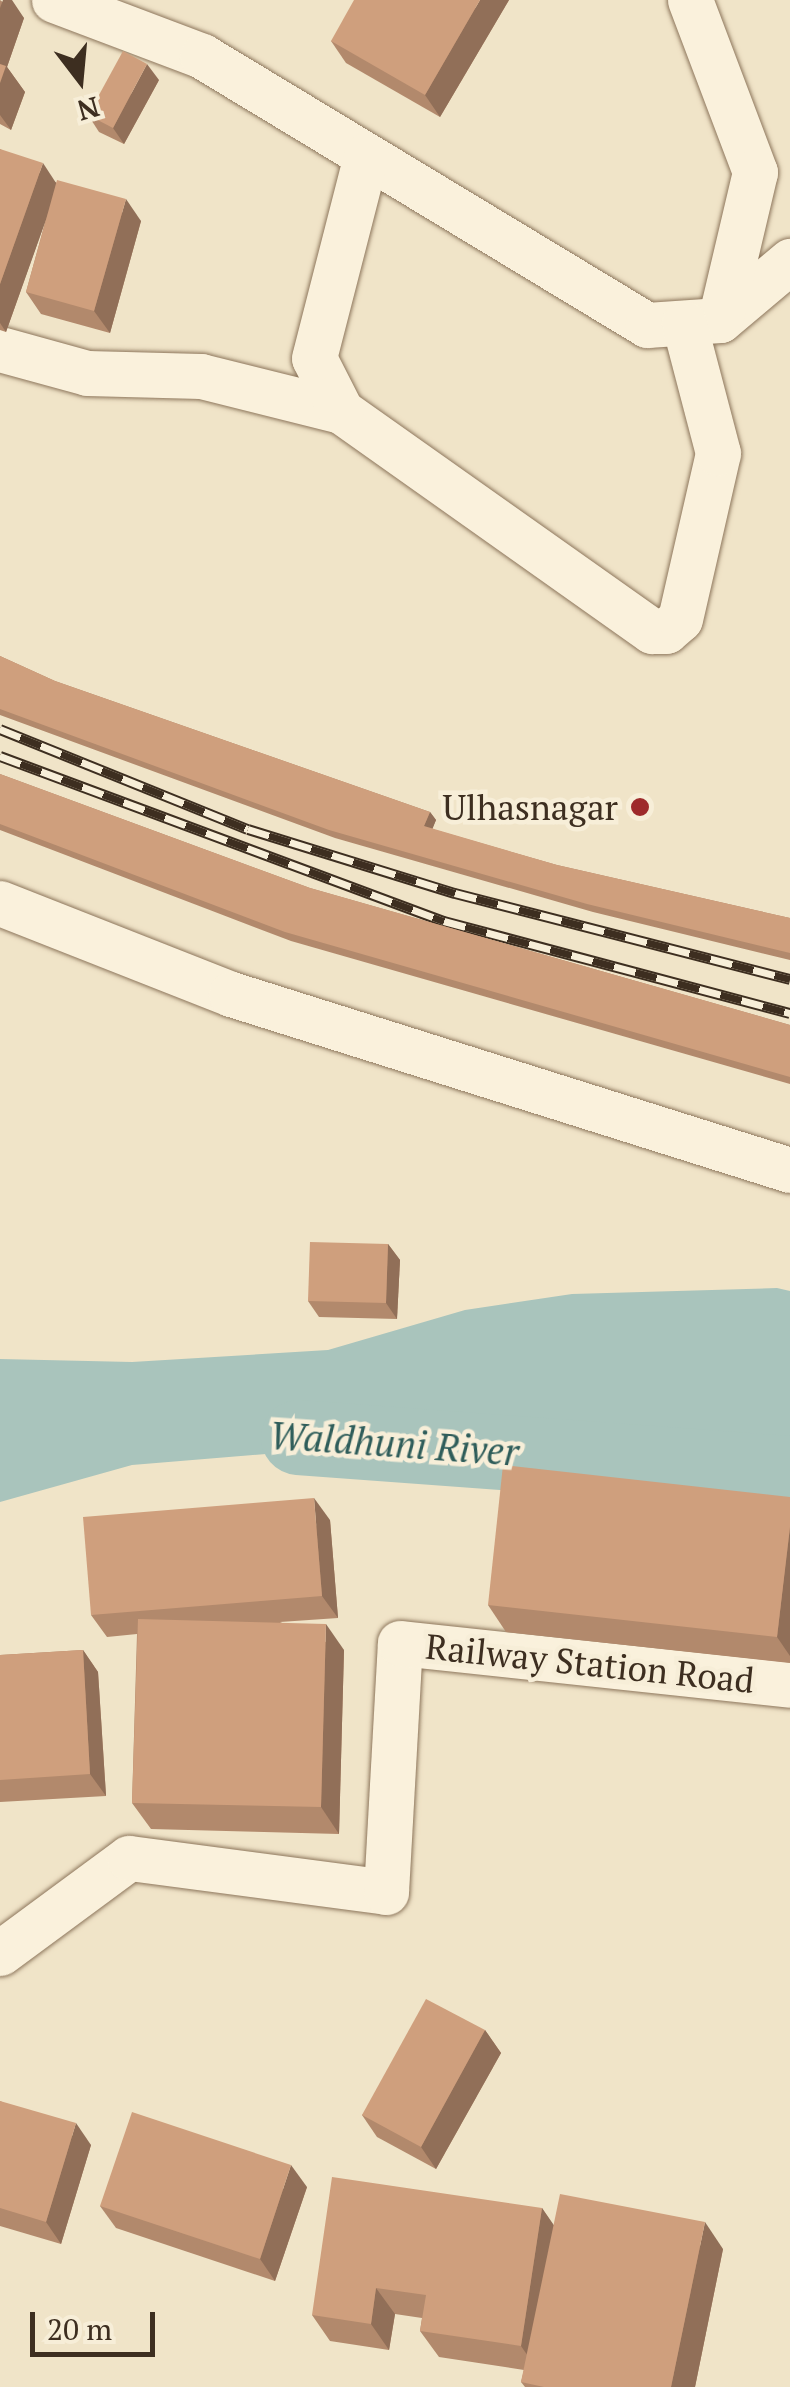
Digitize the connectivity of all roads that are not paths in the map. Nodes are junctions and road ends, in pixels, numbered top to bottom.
1 (54, 0) edge
2 (690, 0) edge
3 (366, 156) junction
4 (790, 261) edge
5 (702, 322) junction
6 (0, 349) edge
7 (341, 411) junction
8 (0, 903) edge
9 (790, 1170) edge
10 (790, 1685) edge
11 (0, 1954) edge

1 - 3 street
2 - 5 street
3 - 5 street
3 - 7 street
4 - 5 street
5 - 7 street
6 - 7 street
8 - 9 street
10 - 11 street, Railway Station Road

